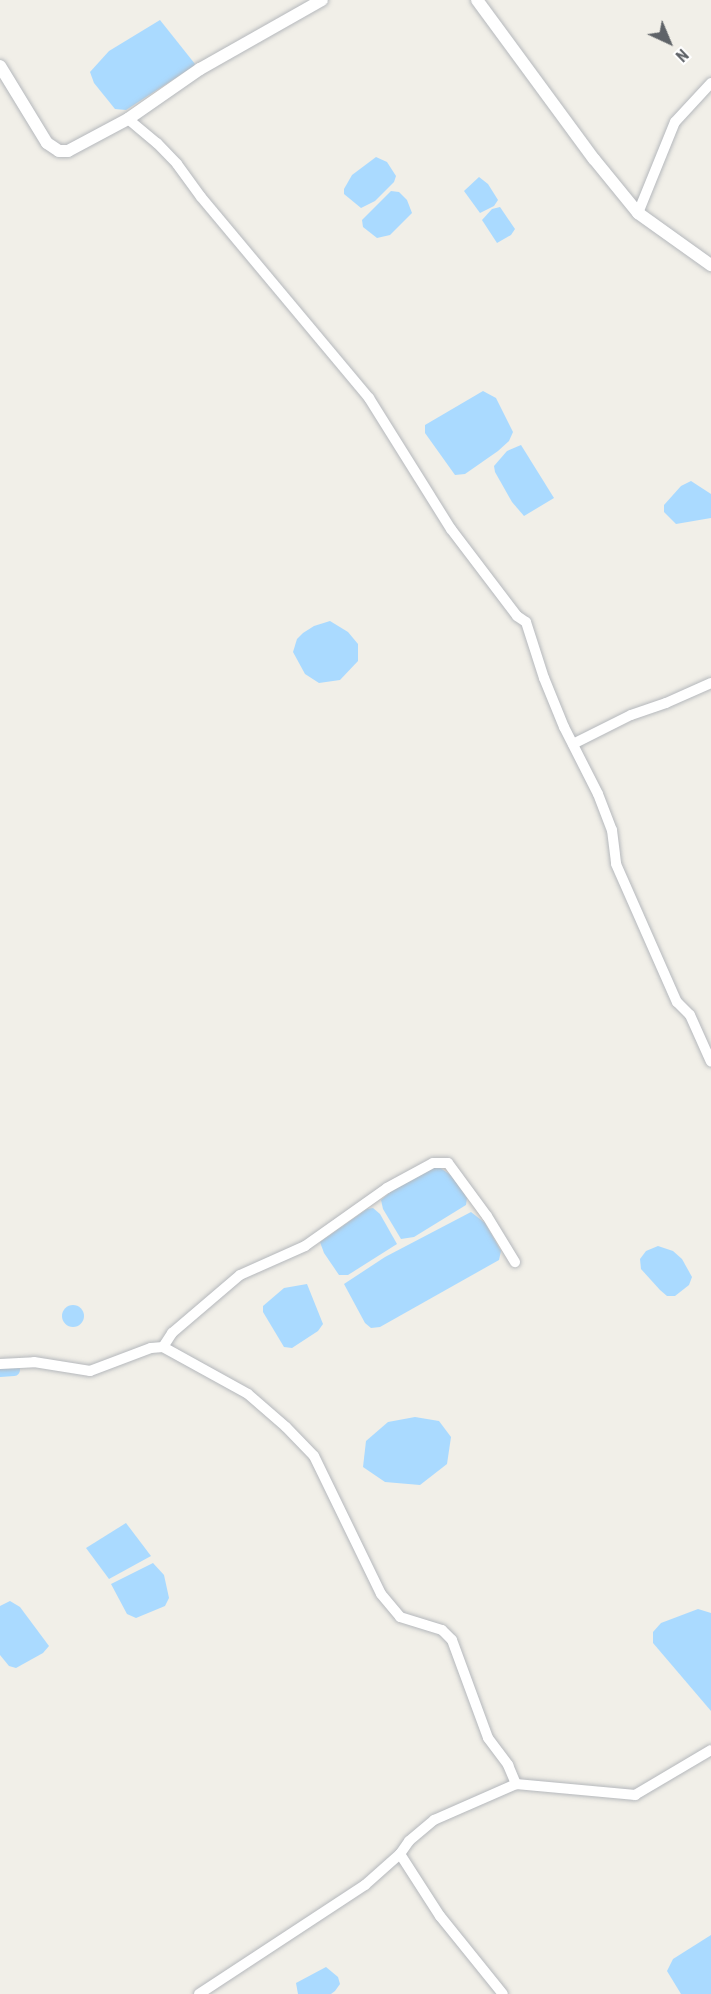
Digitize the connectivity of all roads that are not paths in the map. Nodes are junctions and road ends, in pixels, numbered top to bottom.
1 (322, 0) edge
2 (477, 0) edge
3 (0, 66) edge
4 (711, 83) edge
5 (128, 119) junction
6 (638, 213) junction
7 (711, 265) edge
8 (711, 683) edge
9 (573, 744) junction
10 (711, 1062) edge
11 (514, 1262) dead end
12 (163, 1347) junction
13 (0, 1364) edge
14 (711, 1750) edge
15 (516, 1784) junction
16 (400, 1854) junction
17 (199, 1994) edge
18 (504, 1994) edge

1 - 5 street
2 - 6 street
3 - 5 street
4 - 6 street
5 - 9 street
6 - 7 street
8 - 9 street
9 - 10 street
11 - 12 street
12 - 13 street
12 - 15 street
14 - 15 street
15 - 16 street
16 - 17 street
16 - 18 street

